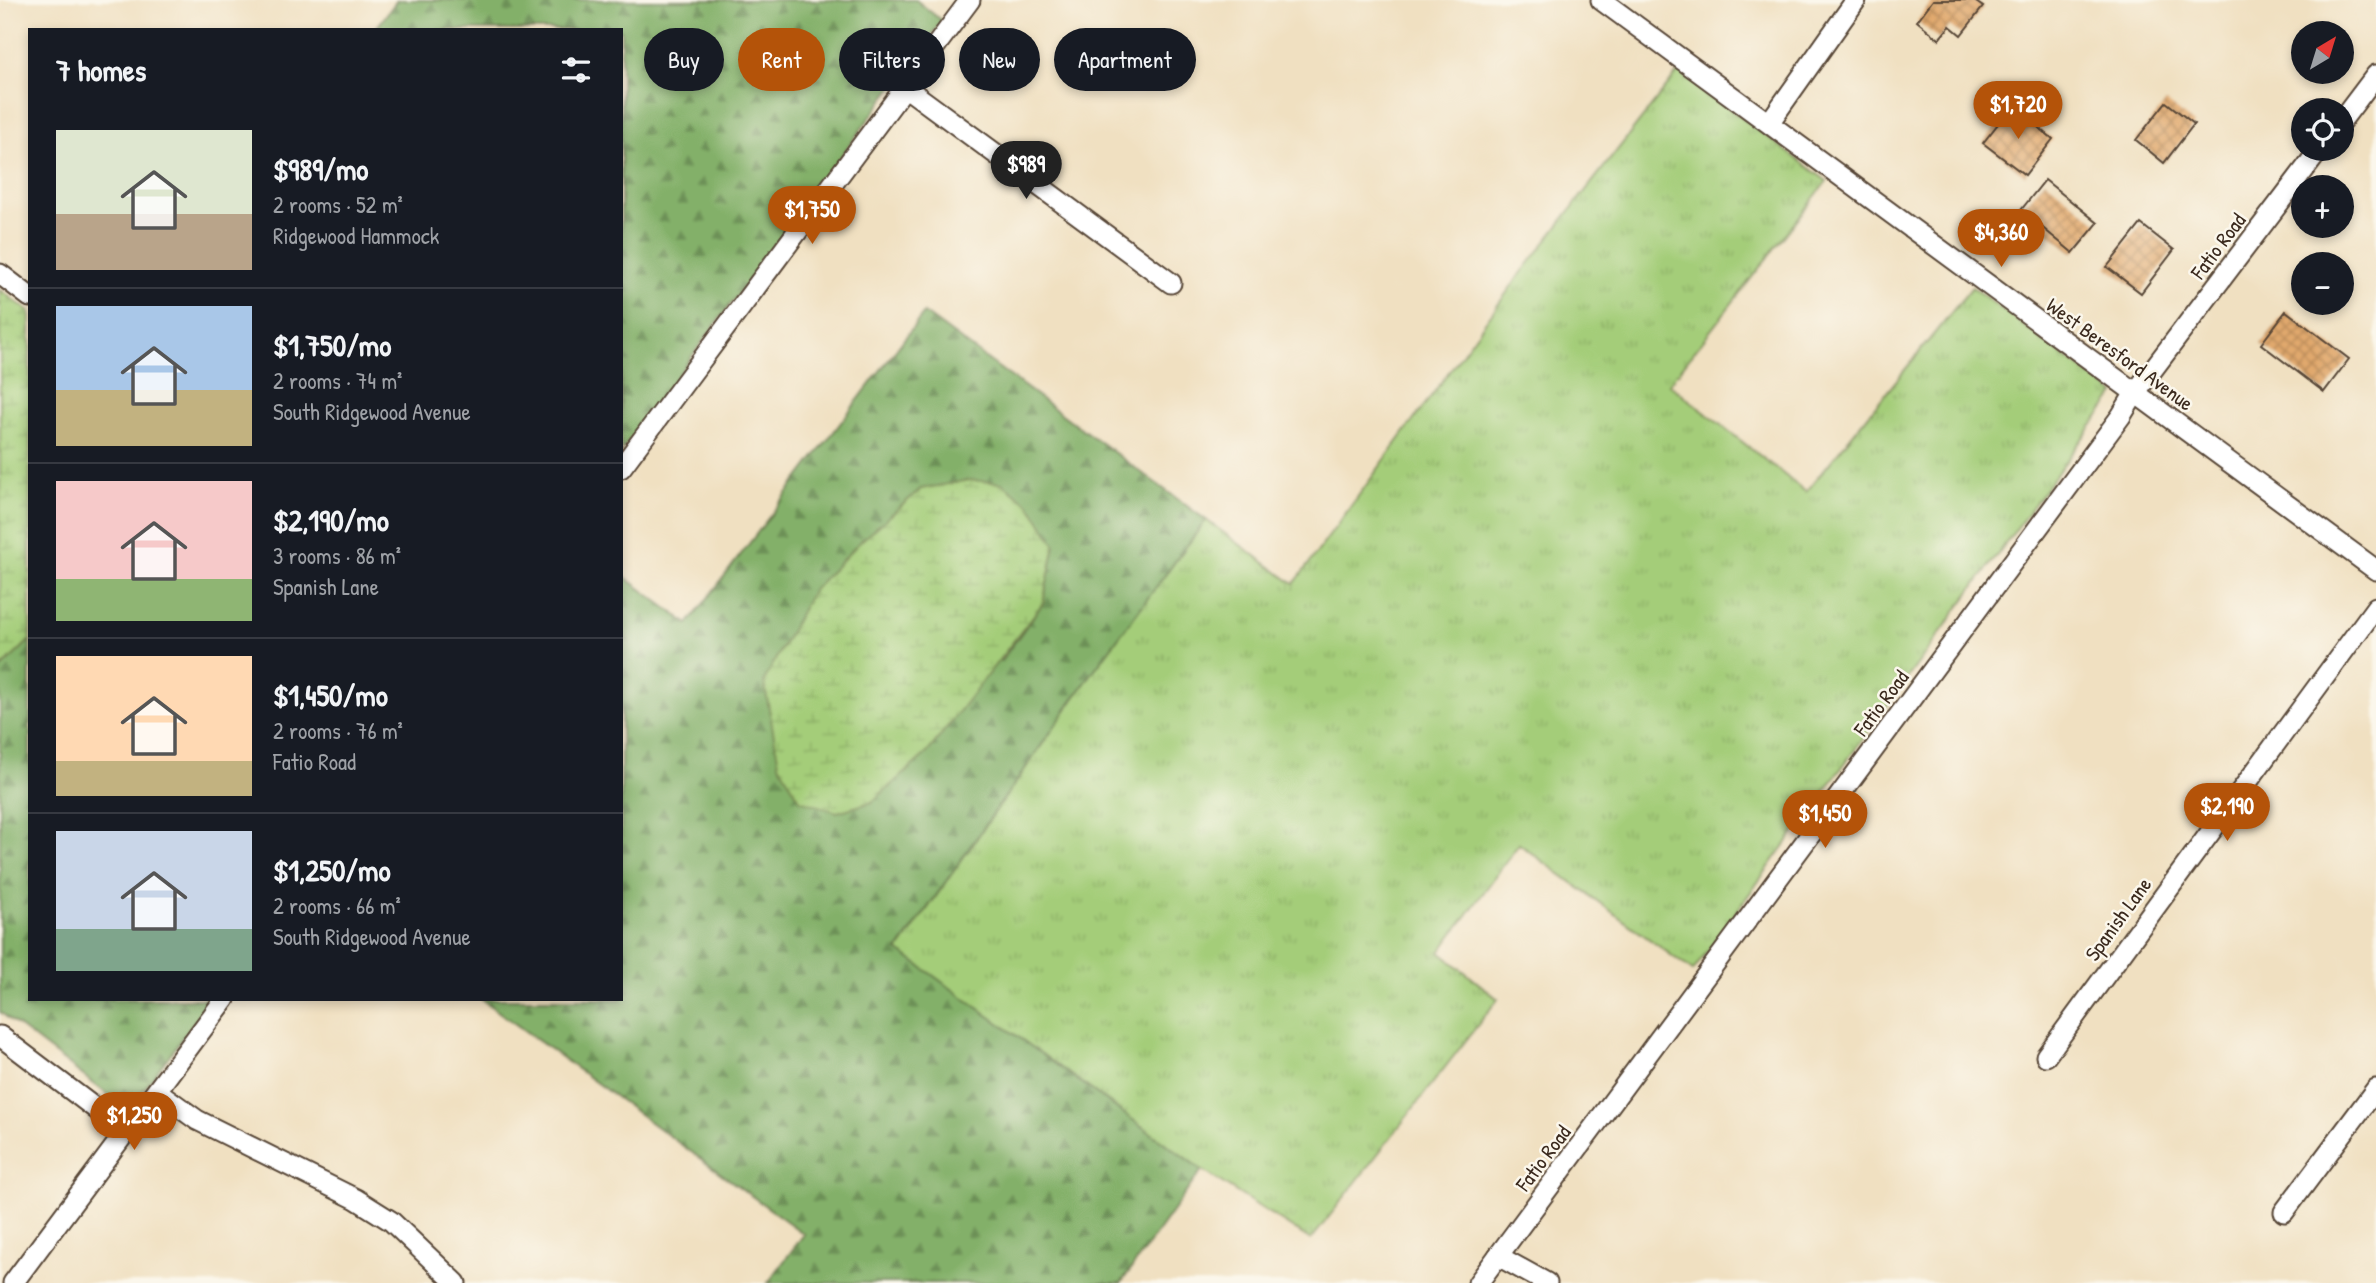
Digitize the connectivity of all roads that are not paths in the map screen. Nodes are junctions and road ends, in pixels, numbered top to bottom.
1 (970, 0) edge
2 (1601, 0) edge
3 (1856, 0) edge
4 (945, 33) edge
5 (2376, 75) edge
6 (902, 91) edge
7 (910, 91) edge
8 (2354, 104) edge
9 (1769, 123) junction
10 (2311, 161) edge
11 (0, 274) edge
12 (1171, 283) dead end
13 (28, 295) edge
14 (2135, 393) junction
15 (623, 465) edge
16 (2376, 570) edge
17 (2376, 607) edge
18 (224, 1001) edge
19 (0, 1036) edge
20 (2046, 1056) dead end
21 (2376, 1089) edge
22 (157, 1091) junction
23 (125, 1130) junction
24 (2284, 1212) dead end
25 (1498, 1256) junction
26 (13, 1283) edge
27 (456, 1283) edge
28 (1478, 1283) edge
29 (1547, 1283) edge

1 - 4 street
2 - 9 street, West Beresford Avenue
3 - 9 street
5 - 8 street
6 - 15 street
7 - 12 street
9 - 14 street, West Beresford Avenue
10 - 14 street, Fatio Road
11 - 13 street
14 - 16 street, West Beresford Avenue
14 - 25 street, Fatio Road
17 - 20 street, Spanish Lane
18 - 22 street
19 - 23 street
21 - 24 street
22 - 23 street
22 - 27 street
23 - 26 street
25 - 28 street, Fatio Road
25 - 29 street

